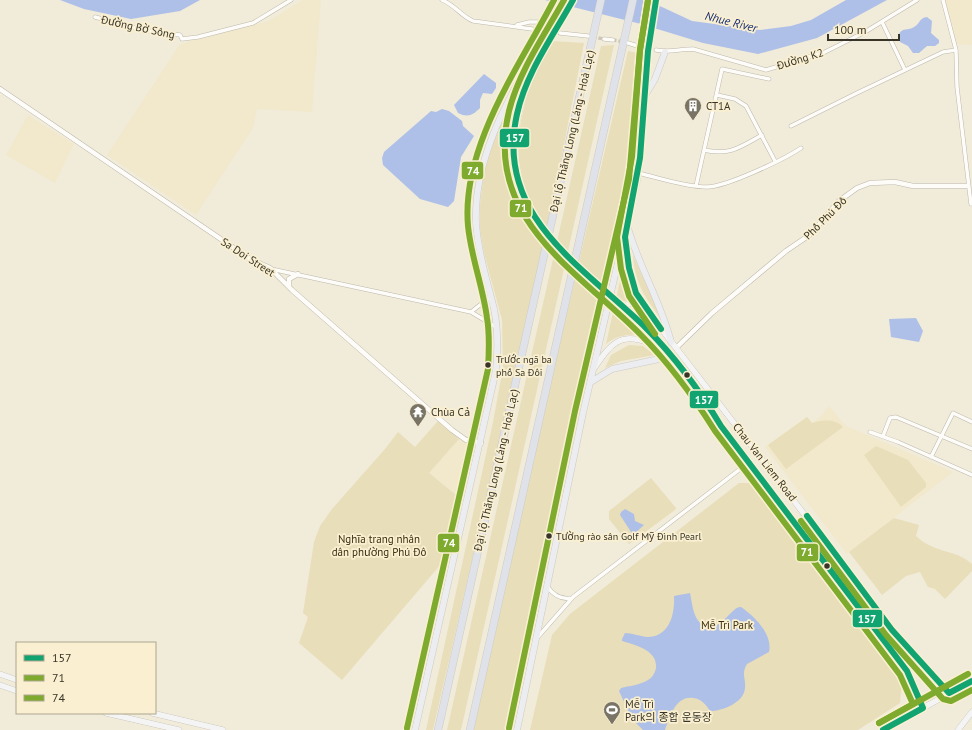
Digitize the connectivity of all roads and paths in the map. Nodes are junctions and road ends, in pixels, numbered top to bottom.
1 (291, 0) edge
2 (442, 0) edge
3 (563, 0) edge
4 (573, 0) edge
5 (601, 0) edge
6 (656, 0) edge
7 (917, 0) edge
8 (943, 0) edge
9 (633, 1) edge
10 (95, 18) dead end
11 (551, 22) junction
12 (882, 22) junction
13 (516, 26) junction
14 (539, 30) tunnel mouth
15 (560, 33) tunnel mouth
16 (588, 36) tunnel mouth
17 (604, 39) tunnel mouth
18 (613, 40) tunnel mouth
19 (628, 43) tunnel mouth
20 (641, 47) dead end
21 (656, 50) dead end
22 (956, 50) junction
23 (665, 52) junction
24 (904, 70) junction
25 (769, 79) dead end
26 (0, 89) edge
27 (646, 95) junction
28 (717, 95) junction
29 (791, 126) dead end
30 (762, 135) junction
31 (800, 148) dead end
32 (704, 150) junction
33 (775, 161) junction
34 (638, 173) junction
35 (696, 186) junction
36 (968, 186) junction
37 (971, 204) dead end
38 (627, 225) junction
39 (625, 237) junction
40 (270, 268) junction
41 (298, 274) junction
42 (290, 287) junction
43 (490, 297) junction
44 (643, 305) junction
45 (471, 312) junction
46 (496, 327) junction
47 (671, 342) junction
48 (652, 344) junction
49 (676, 348) junction
50 (664, 358) junction
51 (595, 367) junction
52 (591, 382) junction
53 (972, 422) edge
54 (721, 426) junction
55 (870, 432) dead end
56 (883, 436) junction
57 (941, 436) junction
58 (481, 443) junction
59 (972, 449) edge
60 (931, 457) junction
61 (748, 463) junction
62 (972, 475) edge
63 (826, 541) junction
64 (815, 550) junction
65 (547, 586) junction
66 (573, 598) junction
67 (536, 639) junction
68 (918, 662) junction
69 (907, 671) junction
70 (0, 674) edge
71 (16, 680) edge
72 (972, 681) edge
73 (0, 685) edge
74 (16, 691) edge
75 (949, 693) junction
76 (923, 708) junction
77 (110, 714) edge
78 (156, 714) edge
79 (972, 715) edge
80 (470, 728) edge
81 (414, 729) edge
82 (179, 730) edge
83 (223, 730) edge
84 (438, 730) edge
85 (517, 730) edge
86 (883, 730) edge
87 (958, 730) edge

1 - 10 street, Đường Bờ Sông
2 - 13 street
3 - 11 main road
4 - 54 main road, bridge
5 - 84 highway, Đại lộ Thăng Long (Láng - Hoà Lạc)
6 - 27 main road
7 - 12 street, Đường K2
8 - 22 street
9 - 80 highway
11 - 13 street
11 - 43 main road
12 - 23 street, Đường K2
12 - 24 street
13 - 14 street
15 - 16 street
17 - 18 street
19 - 20 street
21 - 23 street
22 - 24 street
22 - 36 street
23 - 27 main road
24 - 29 street
25 - 28 street
26 - 40 street, Sa Doi Street
27 - 34 main road
28 - 30 street
28 - 32 street
30 - 32 street
30 - 33 street
31 - 33 street
32 - 35 street
33 - 35 street
34 - 35 street
34 - 38 main road
36 - 37 street
36 - 49 street, Phố Phú Đô
38 - 39 main road
38 - 47 main road
39 - 44 main road, Chau Van Liem Road
39 - 51 main road
40 - 41 street
40 - 42 street, Sa Doi Street
41 - 42 street
41 - 45 street
42 - 58 street, Sa Doi Street
43 - 45 street
43 - 46 main road
44 - 47 main road, Chau Van Liem Road
44 - 48 main road, Chau Van Liem Road
45 - 46 street
46 - 58 main road
47 - 49 main road, Chau Van Liem Road
48 - 50 main road, Chau Van Liem Road
48 - 51 main road
49 - 63 main road, Chau Van Liem Road
50 - 52 main road
50 - 54 main road, Chau Van Liem Road
51 - 52 main road
52 - 65 main road
53 - 57 street
54 - 61 main road, Chau Van Liem Road
55 - 56 street
56 - 57 street
56 - 60 street
57 - 59 street
57 - 60 street
58 - 81 main road
60 - 62 street
61 - 64 main road, Chau Van Liem Road
61 - 66 street
63 - 64 main road
63 - 68 main road, Chau Van Liem Road
64 - 69 main road, Chau Van Liem Road
65 - 66 street
65 - 67 main road
66 - 67 street
67 - 85 main road
68 - 69 main road
68 - 75 main road, Chau Van Liem Road
69 - 76 main road, Chau Van Liem Road
70 - 71 main road
72 - 75 main road
73 - 74 main road
75 - 76 main road
76 - 86 main road
77 - 82 main road
78 - 83 main road
79 - 87 main road

